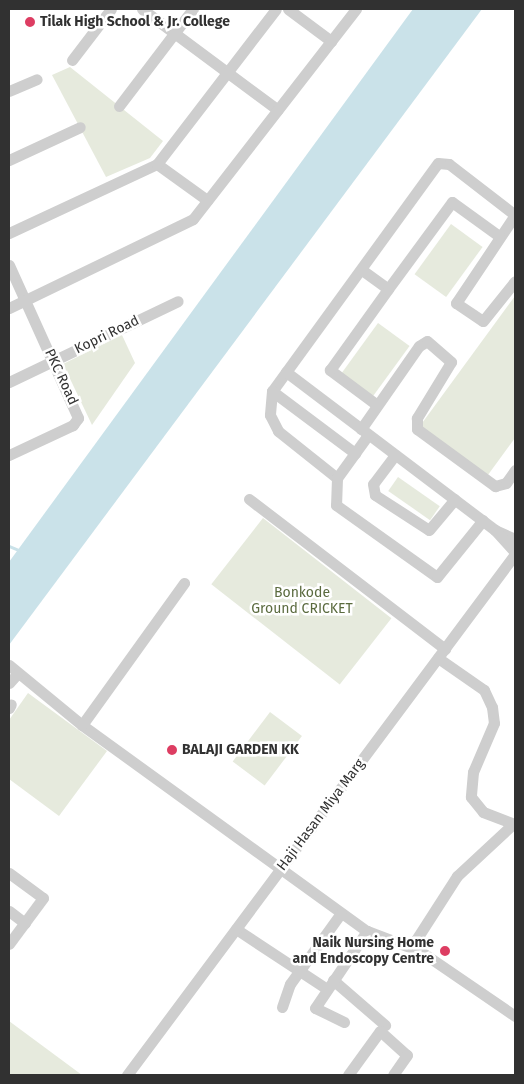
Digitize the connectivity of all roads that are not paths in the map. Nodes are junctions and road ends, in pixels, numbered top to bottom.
1 (111, 9) edge
2 (142, 9) edge
3 (193, 9) edge
4 (276, 9) edge
5 (288, 9) edge
6 (356, 9) edge
7 (174, 33) junction
8 (331, 41) junction
9 (72, 60) dead end
10 (227, 72) junction
11 (37, 79) dead end
12 (9, 91) edge
13 (119, 106) dead end
14 (278, 110) junction
15 (80, 127) dead end
16 (9, 160) edge
17 (157, 164) junction
18 (207, 200) junction
19 (515, 215) edge
20 (9, 234) edge
21 (499, 236) junction
22 (9, 265) edge
23 (362, 270) junction
24 (515, 281) edge
25 (388, 289) junction
26 (25, 300) junction
27 (178, 301) dead end
28 (9, 308) edge
29 (53, 361) junction
30 (286, 372) junction
31 (9, 382) edge
32 (272, 391) junction
33 (378, 405) junction
34 (364, 432) junction
35 (355, 453) junction
36 (395, 454) junction
37 (9, 455) edge
38 (515, 470) edge
39 (337, 478) junction
40 (249, 500) dead end
41 (455, 500) junction
42 (483, 520) junction
43 (495, 530) junction
44 (515, 539) edge
45 (515, 553) edge
46 (184, 583) dead end
47 (441, 654) junction
48 (13, 669) edge
49 (9, 683) edge
50 (82, 725) junction
51 (514, 824) edge
52 (280, 870) junction
53 (9, 873) edge
54 (9, 911) edge
55 (341, 913) junction
56 (25, 923) junction
57 (236, 930) junction
58 (367, 931) junction
59 (9, 944) edge
60 (412, 946) junction
61 (300, 973) junction
62 (330, 985) junction
63 (282, 1007) dead end
64 (515, 1016) edge
65 (344, 1022) dead end
66 (385, 1025) dead end
67 (127, 1075) edge
68 (348, 1075) edge
69 (393, 1075) edge

1 - 9 street
2 - 7 street
3 - 7 street
4 - 10 street
5 - 8 street
6 - 8 street
7 - 10 street
7 - 13 street
8 - 14 street
10 - 14 street
10 - 17 street
11 - 12 street
14 - 18 street
15 - 16 street
17 - 18 street
17 - 20 street
18 - 26 street
19 - 21 street
19 - 23 street
21 - 24 street
21 - 25 street
22 - 26 street, PKC Road
23 - 25 street
23 - 30 street
25 - 33 street
26 - 28 street
26 - 29 street, PKC Road
27 - 29 street, Kopri Road
29 - 31 street, Kopri Road
29 - 37 street, PKC Road
30 - 32 street
30 - 34 street
32 - 35 street
32 - 39 street
33 - 34 street
33 - 38 street
34 - 35 street
34 - 36 street
35 - 39 street
36 - 41 street
36 - 41 street
39 - 42 street
40 - 47 street
41 - 42 street
42 - 43 street
43 - 44 street
43 - 45 street
45 - 47 street, Haji Hasan Miya Marg
46 - 50 street
47 - 51 street
47 - 52 street, Haji Hasan Miya Marg
48 - 49 street
48 - 50 street
50 - 52 street
51 - 60 street
52 - 55 street
52 - 57 street, Haji Hasan Miya Marg
53 - 56 street
54 - 56 street
55 - 58 street
55 - 61 street
56 - 59 street
57 - 61 street
57 - 67 street, Haji Hasan Miya Marg
58 - 60 street
58 - 62 street
60 - 64 street
61 - 62 street
61 - 63 street
62 - 65 street
62 - 66 street
68 - 69 street

